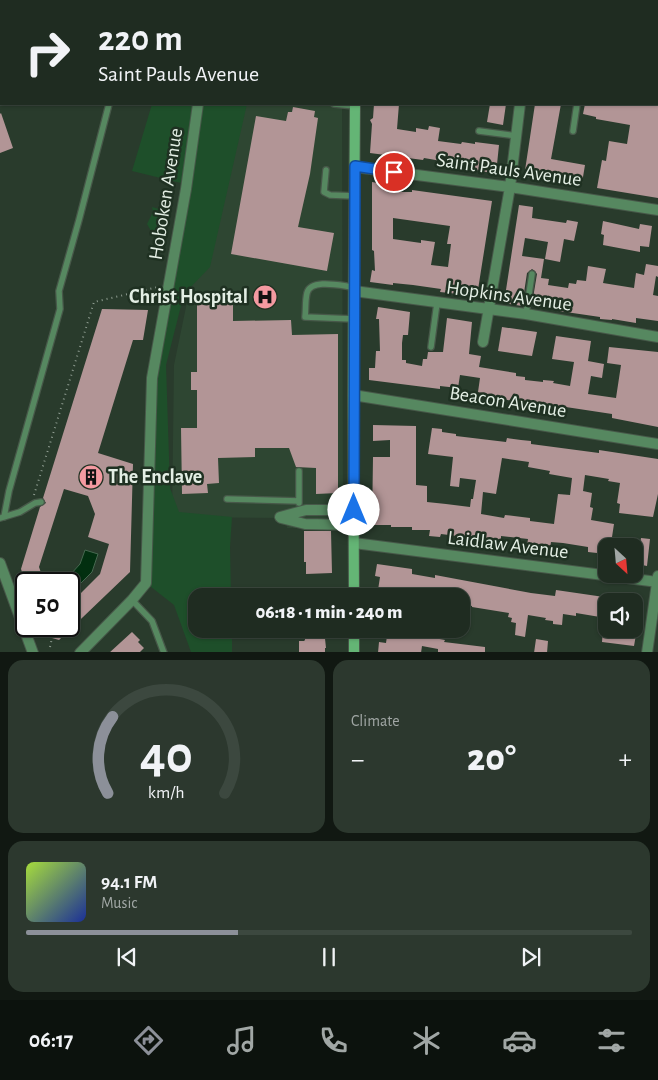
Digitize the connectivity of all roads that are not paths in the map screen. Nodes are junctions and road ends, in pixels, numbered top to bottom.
1 (108, 105) edge
2 (198, 105) edge
3 (355, 105) edge
4 (520, 105) edge
5 (577, 105) edge
6 (479, 131) dead end
7 (573, 131) dead end
8 (517, 136) junction
9 (355, 166) junction
10 (326, 170) dead end
11 (510, 187) junction
12 (355, 196) junction
13 (658, 210) edge
14 (532, 274) dead end
15 (354, 289) junction
16 (438, 303) junction
17 (488, 310) junction
18 (526, 314) junction
19 (354, 319) junction
20 (658, 337) edge
21 (483, 342) dead end
22 (431, 347) dead end
23 (353, 395) junction
24 (658, 444) edge
25 (299, 471) dead end
26 (227, 499) dead end
27 (41, 502) dead end
28 (299, 507) junction
29 (354, 510) junction
30 (2, 517) edge
31 (299, 522) junction
32 (354, 525) junction
33 (354, 543) junction
34 (0, 563) edge
35 (658, 580) edge
36 (354, 588) edge
37 (132, 600) junction
38 (354, 638) edge
39 (33, 652) edge
40 (80, 652) edge
41 (164, 652) edge
42 (354, 652) edge
43 (647, 652) edge

1 - 30 lane
2 - 37 street, Hoboken Avenue
3 - 9 main road
4 - 8 street
5 - 7 lane
6 - 8 lane
8 - 11 street
9 - 11 street, Saint Pauls Avenue
9 - 12 main road
10 - 12 lane
11 - 13 street, Saint Pauls Avenue
11 - 17 street
12 - 15 main road
14 - 18 lane
15 - 16 street, Hopkins Avenue
15 - 19 main road
15 - 19 lane
16 - 17 street, Hopkins Avenue
16 - 22 lane
17 - 18 street, Hopkins Avenue
17 - 21 street
18 - 20 street, Hopkins Avenue
19 - 23 main road
23 - 24 street, Beacon Avenue
23 - 29 main road
25 - 28 lane
26 - 28 lane
27 - 30 lane
28 - 29 street
28 - 31 lane
28 - 31 street
29 - 32 main road
31 - 32 street
32 - 33 main road
33 - 35 street, Laidlaw Avenue
33 - 36 main road
34 - 39 street
35 - 43 street
37 - 40 street, Hoboken Avenue
37 - 41 lane
38 - 42 main road

